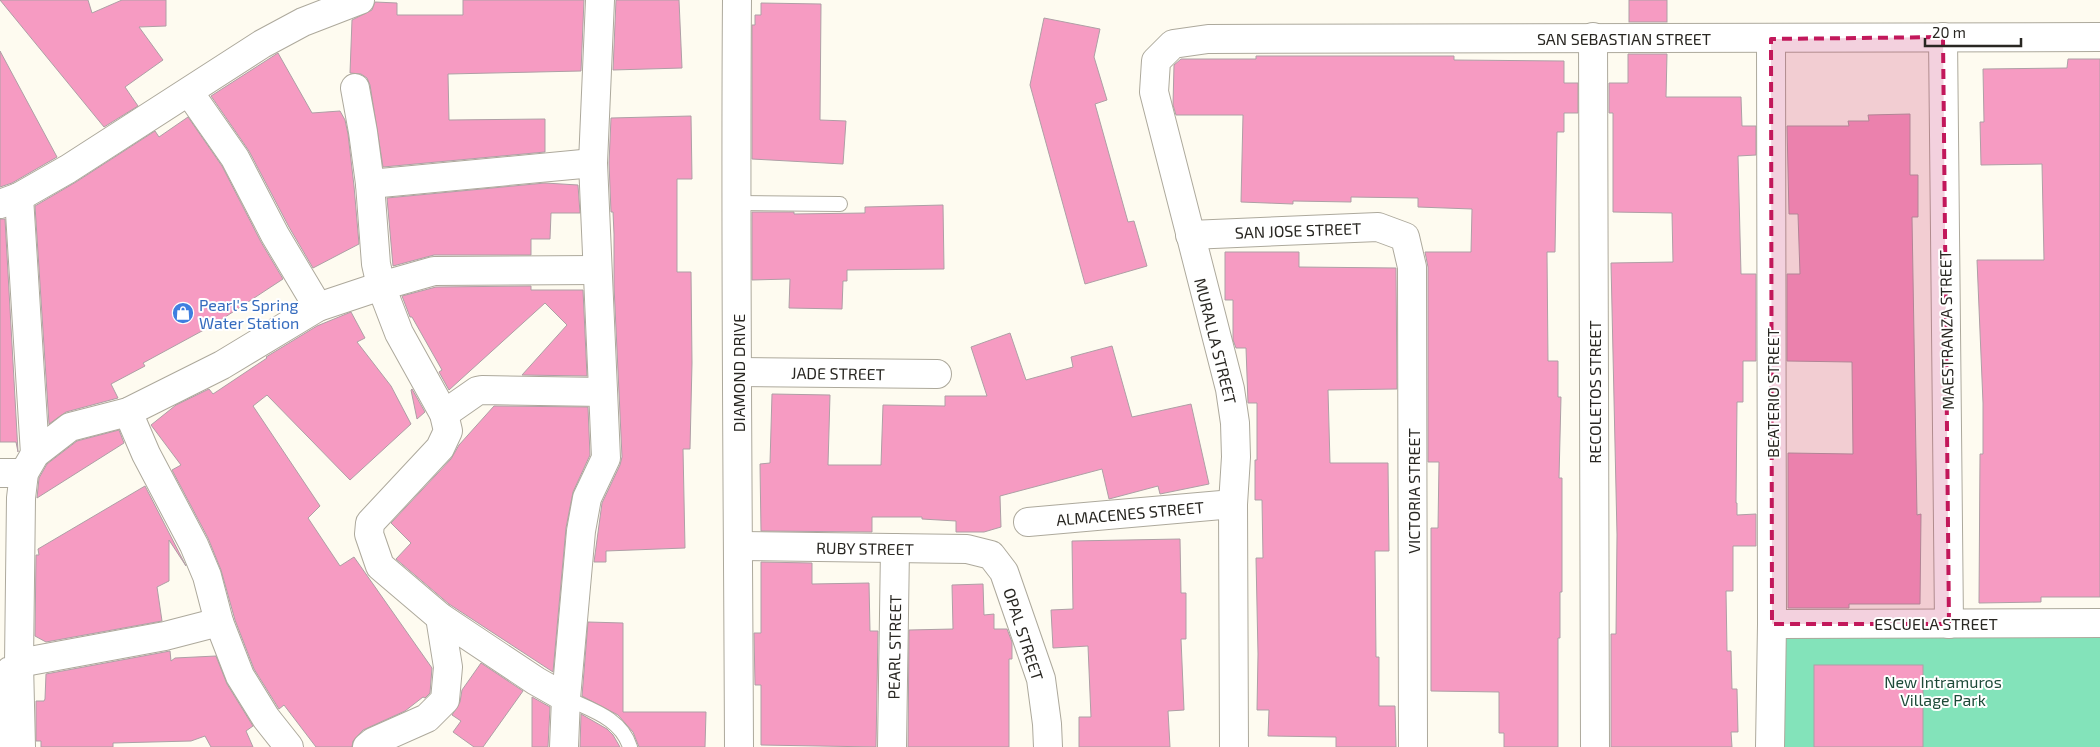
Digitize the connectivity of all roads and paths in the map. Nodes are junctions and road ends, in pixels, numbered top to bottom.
1 (360, 0) edge
2 (600, 0) edge
3 (737, 0) edge
4 (1593, 37) junction
5 (1943, 37) junction
6 (2100, 37) edge
7 (1771, 39) junction
8 (1156, 61) joint
9 (355, 88) dead end
10 (189, 92) junction
11 (593, 163) junction
12 (370, 184) junction
13 (10, 200) edge
14 (736, 203) junction
15 (840, 204) dead end
16 (1190, 235) junction
17 (1405, 236) joint
18 (596, 270) junction
19 (381, 286) junction
20 (318, 307) junction
21 (738, 372) junction
22 (937, 374) dead end
23 (603, 392) junction
24 (128, 412) junction
25 (444, 414) junction
26 (20, 467) edge
27 (1232, 504) junction
28 (7, 506) dead end
29 (1028, 522) dead end
30 (738, 546) junction
31 (896, 548) junction
32 (991, 555) joint
33 (440, 617) junction
34 (219, 622) junction
35 (2100, 623) edge
36 (1772, 624) junction
37 (1949, 624) junction
38 (19, 663) junction
39 (566, 698) junction
40 (5, 747) edge
41 (21, 747) edge
42 (289, 747) edge
43 (367, 747) edge
44 (564, 747) edge
45 (630, 747) edge
46 (739, 747) edge
47 (892, 747) edge
48 (1048, 747) edge
49 (1234, 747) edge
50 (1414, 747) edge
51 (1595, 747) edge
52 (1770, 747) edge

1 - 10 street
2 - 11 street
3 - 14 street, DIAMOND DRIVE
4 - 7 street, SAN SEBASTIAN STREET
4 - 8 street, SAN SEBASTIAN STREET
4 - 51 street, RECOLETOS STREET
5 - 6 street, SAN SEBASTIAN STREET
5 - 7 street, SAN SEBASTIAN STREET
5 - 37 street, MAESTRANZA STREET
7 - 36 street, BEATERIO STREET
8 - 16 street, MURALLA STREET
9 - 12 street
10 - 13 street
10 - 20 street
11 - 12 street
11 - 18 street
12 - 19 street
13 - 26 street
14 - 15 lane
14 - 21 street, DIAMOND DRIVE
16 - 17 street, SAN JOSE STREET
16 - 27 street, MURALLA STREET
17 - 50 street, VICTORIA STREET
18 - 19 street
18 - 23 street
19 - 20 street
19 - 25 street
20 - 24 street
21 - 22 street, JADE STREET
21 - 30 street, DIAMOND DRIVE
23 - 25 street
23 - 39 street
24 - 26 street
24 - 34 street
25 - 33 street
26 - 38 street
27 - 29 street, ALMACENES STREET
27 - 49 street, MURALLA STREET
28 - 40 lane
30 - 31 street, RUBY STREET
30 - 46 street, DIAMOND DRIVE
31 - 32 street, RUBY STREET
31 - 47 street, PEARL STREET
32 - 48 street, OPAL STREET
33 - 39 street
33 - 43 street
34 - 38 street
34 - 42 street
35 - 37 street, ESCUELA STREET
36 - 37 street, ESCUELA STREET
36 - 52 street, BEATERIO STREET
38 - 41 street
39 - 44 street
39 - 45 lane

